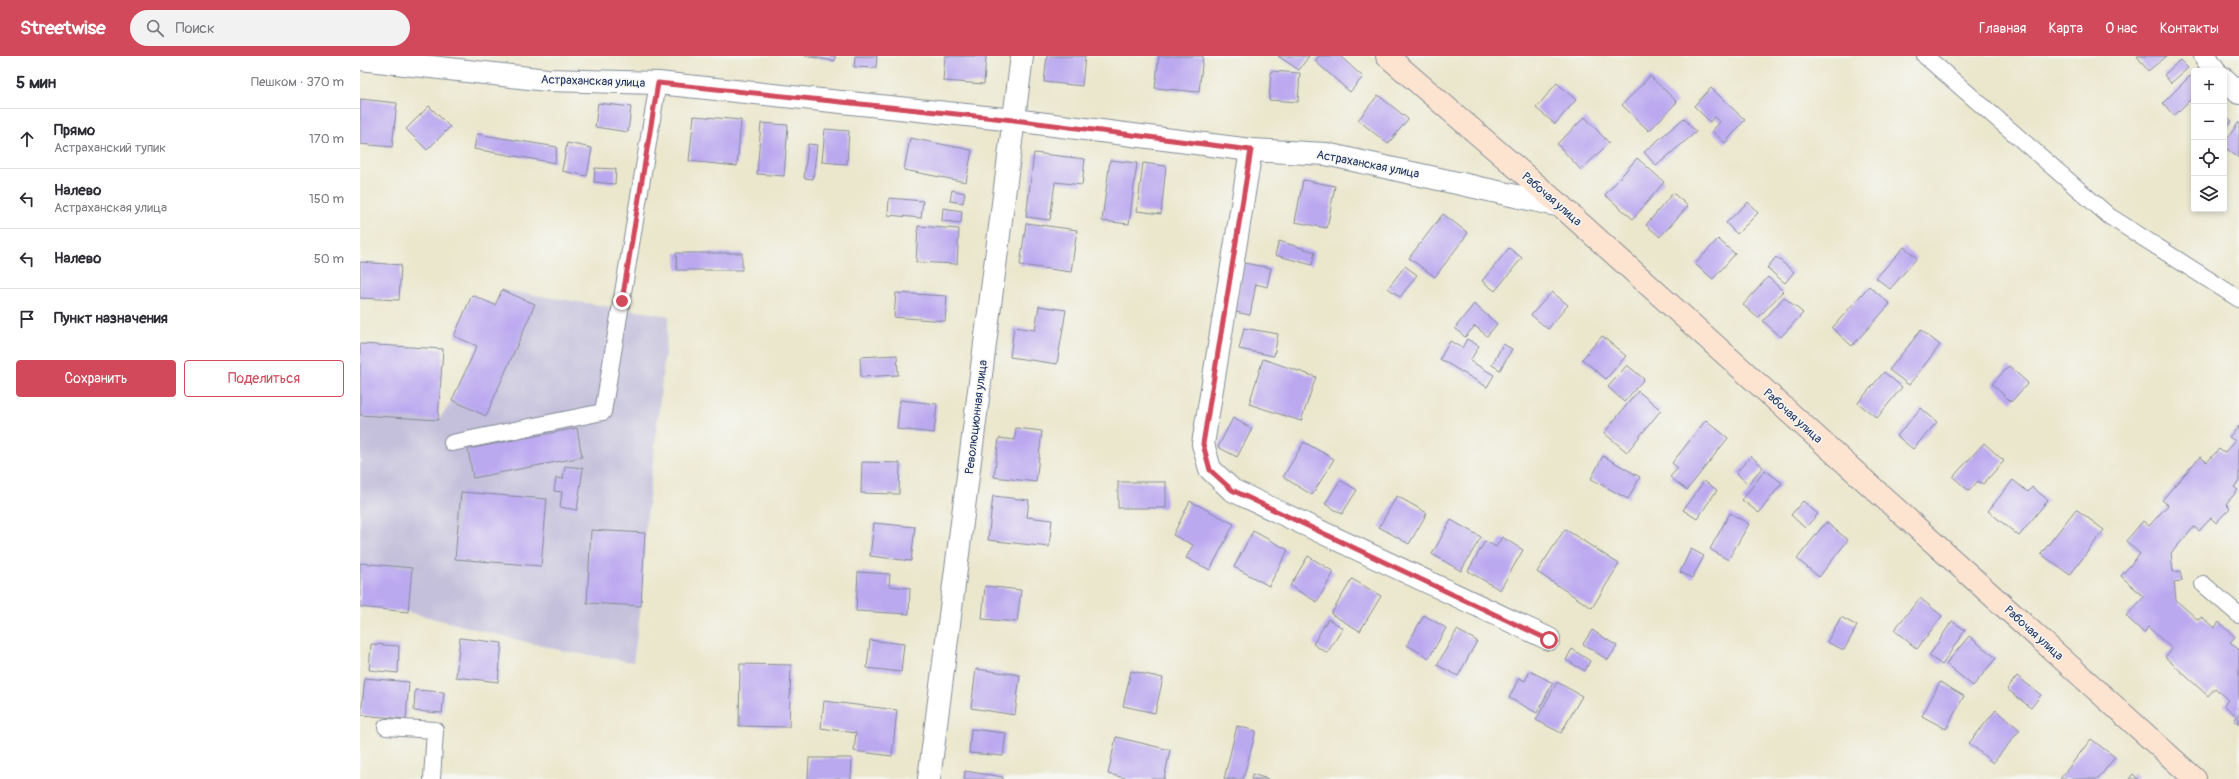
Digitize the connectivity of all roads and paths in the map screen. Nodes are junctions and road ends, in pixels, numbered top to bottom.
1 (1022, 56) edge
2 (1387, 56) edge
3 (1925, 56) edge
4 (2205, 56) edge
5 (360, 59) edge
6 (2213, 68) edge
7 (2227, 82) edge
8 (658, 83) junction
9 (2239, 92) edge
10 (1014, 120) junction
11 (1251, 150) junction
12 (1561, 206) junction
13 (2239, 299) edge
14 (452, 443) dead end
15 (2203, 584) dead end
16 (2239, 615) edge
17 (1549, 640) dead end
18 (386, 727) dead end
19 (432, 779) edge
20 (929, 779) edge
21 (2196, 779) edge

1 - 10 street, Революционная улица
2 - 12 street, Рабочая улица
3 - 13 lane
4 - 6 street
5 - 8 street, Астраханская улица
7 - 9 street
8 - 10 street, Астраханская улица
8 - 14 lane
10 - 11 street, Астраханская улица
10 - 20 street, Революционная улица
11 - 12 street, Астраханская улица
11 - 17 street
12 - 21 street, Рабочая улица
15 - 16 lane
18 - 19 lane

